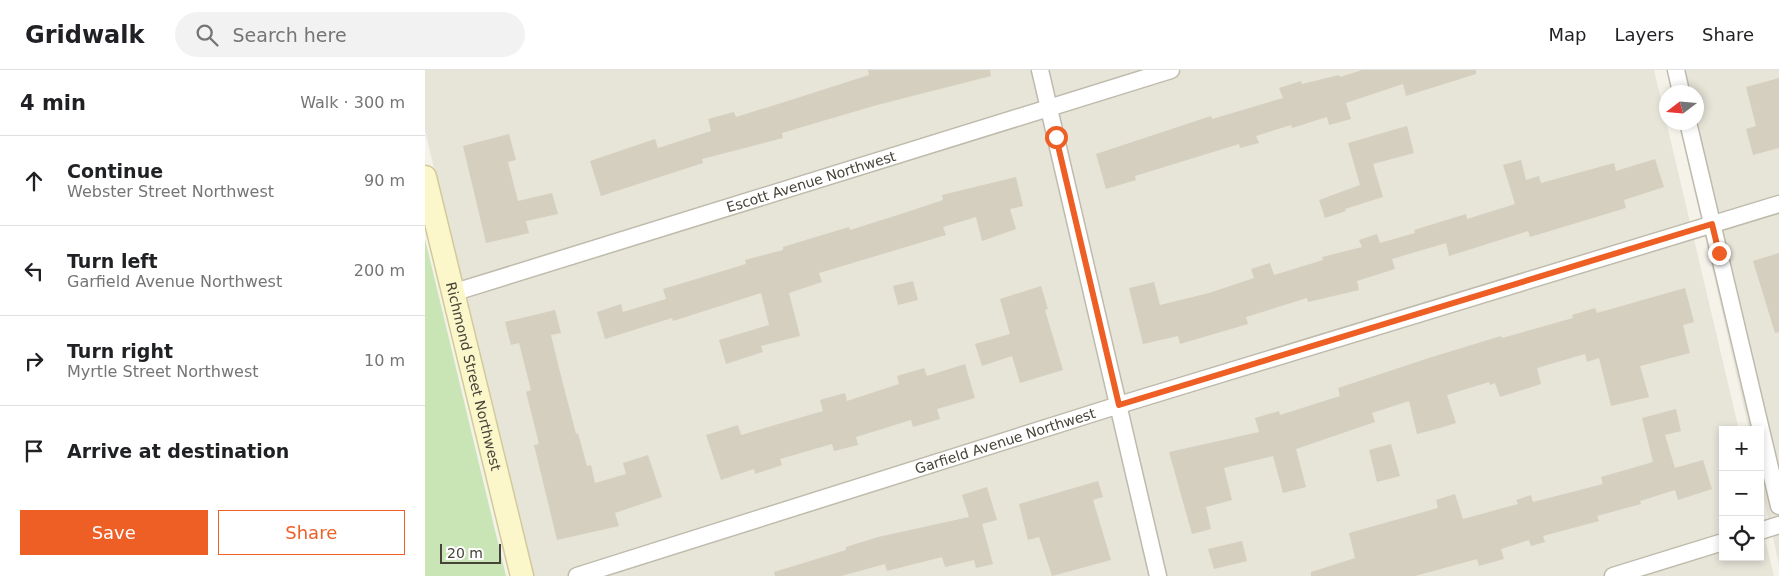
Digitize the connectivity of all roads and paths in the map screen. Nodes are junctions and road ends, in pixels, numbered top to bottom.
1 (1040, 70) edge
2 (1171, 70) edge
3 (1676, 70) edge
4 (1679, 85) edge
5 (1049, 108) junction
6 (1691, 130) edge
7 (425, 177) edge
8 (1779, 204) edge
9 (1712, 224) junction
10 (452, 292) junction
11 (1119, 405) junction
12 (1779, 506) edge
13 (1779, 525) edge
14 (1764, 530) edge
15 (1719, 543) edge
16 (522, 576) edge
17 (577, 576) edge
18 (1158, 576) edge
19 (1613, 576) edge

1 - 5 street
2 - 5 street, Escott Avenue Northwest
3 - 4 street
5 - 10 street, Escott Avenue Northwest
5 - 11 street
6 - 9 street
7 - 10 street, Richmond Street Northwest
8 - 9 street, Garfield Avenue Northwest
9 - 11 street, Garfield Avenue Northwest
9 - 12 street
10 - 16 street, Richmond Street Northwest
11 - 17 street, Garfield Avenue Northwest
11 - 18 street
13 - 14 street
15 - 19 street

